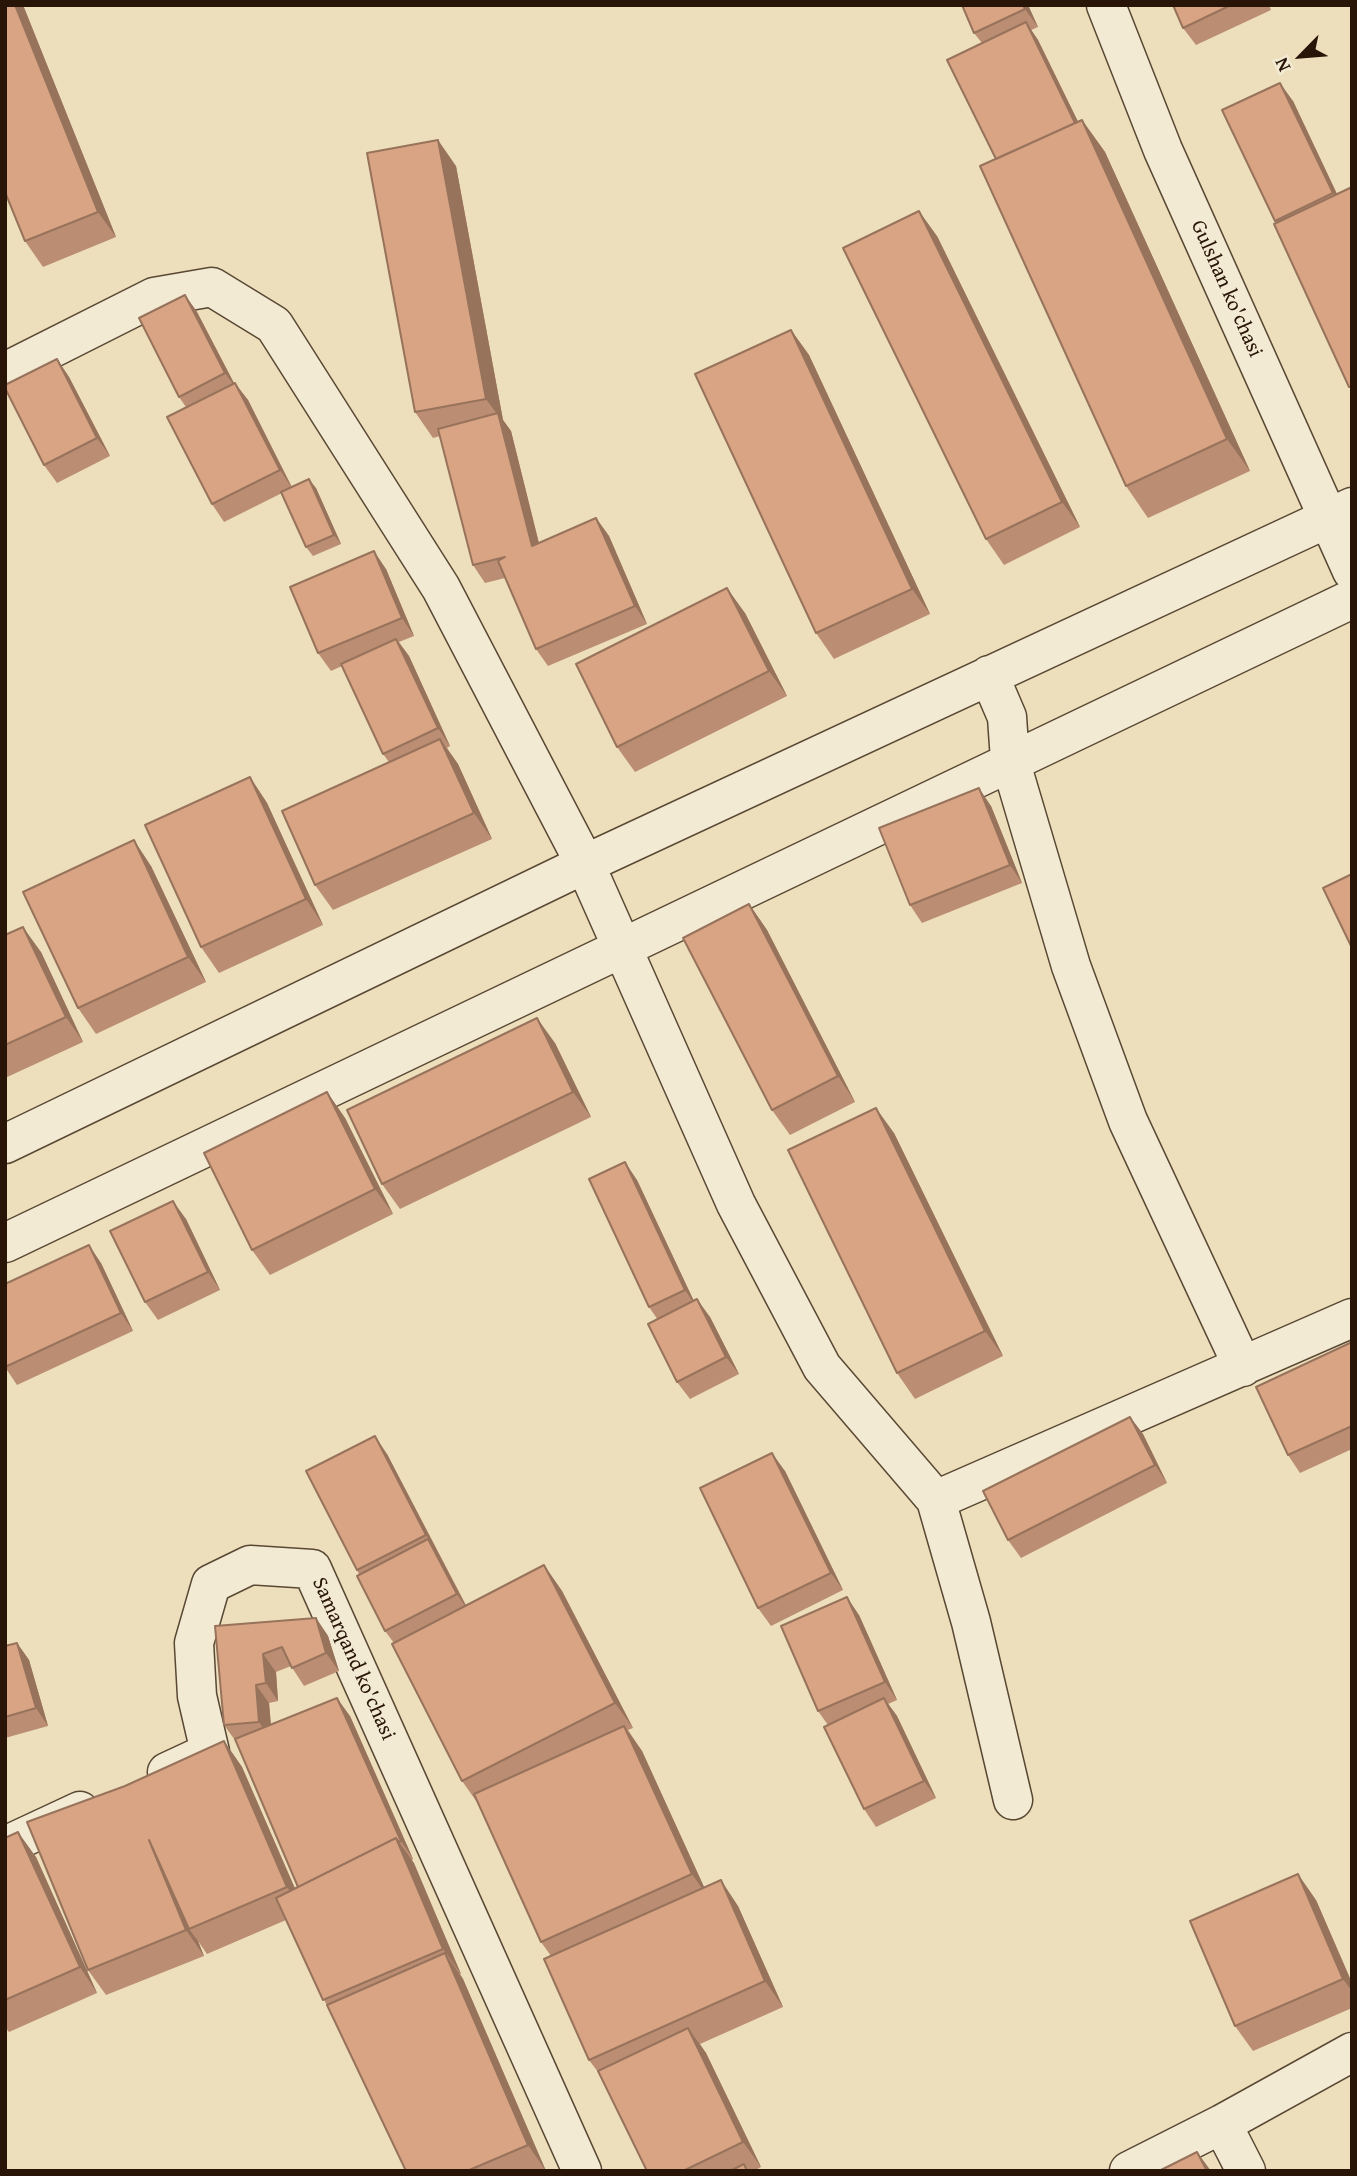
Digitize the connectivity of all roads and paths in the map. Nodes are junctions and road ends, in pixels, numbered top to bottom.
1 (1105, 5) edge
2 (5, 372) edge
3 (1340, 512) edge
4 (1352, 571) edge
5 (1352, 599) edge
6 (989, 675) junction
7 (1010, 760) junction
8 (585, 864) junction
9 (620, 947) junction
10 (5, 1144) edge
11 (5, 1243) edge
12 (1352, 1318) edge
13 (1243, 1367) junction
14 (936, 1500) junction
15 (1013, 1800) dead end
16 (5, 1846) edge
17 (1352, 2052) edge
18 (1222, 2124) junction
19 (582, 2171) edge
20 (1129, 2171) edge
21 (1245, 2171) edge

1 - 3 street, Gulshan ko'chasi
2 - 8 street
3 - 4 street, Gulshan ko'chasi
3 - 6 street
5 - 7 street
6 - 7 street
6 - 8 street
7 - 9 street
7 - 13 street
8 - 9 street
8 - 10 street
9 - 11 street
9 - 14 street
12 - 13 street
13 - 14 street
14 - 15 street
16 - 19 street, Samarqand ko'chasi
17 - 18 street
18 - 20 street
18 - 21 street

